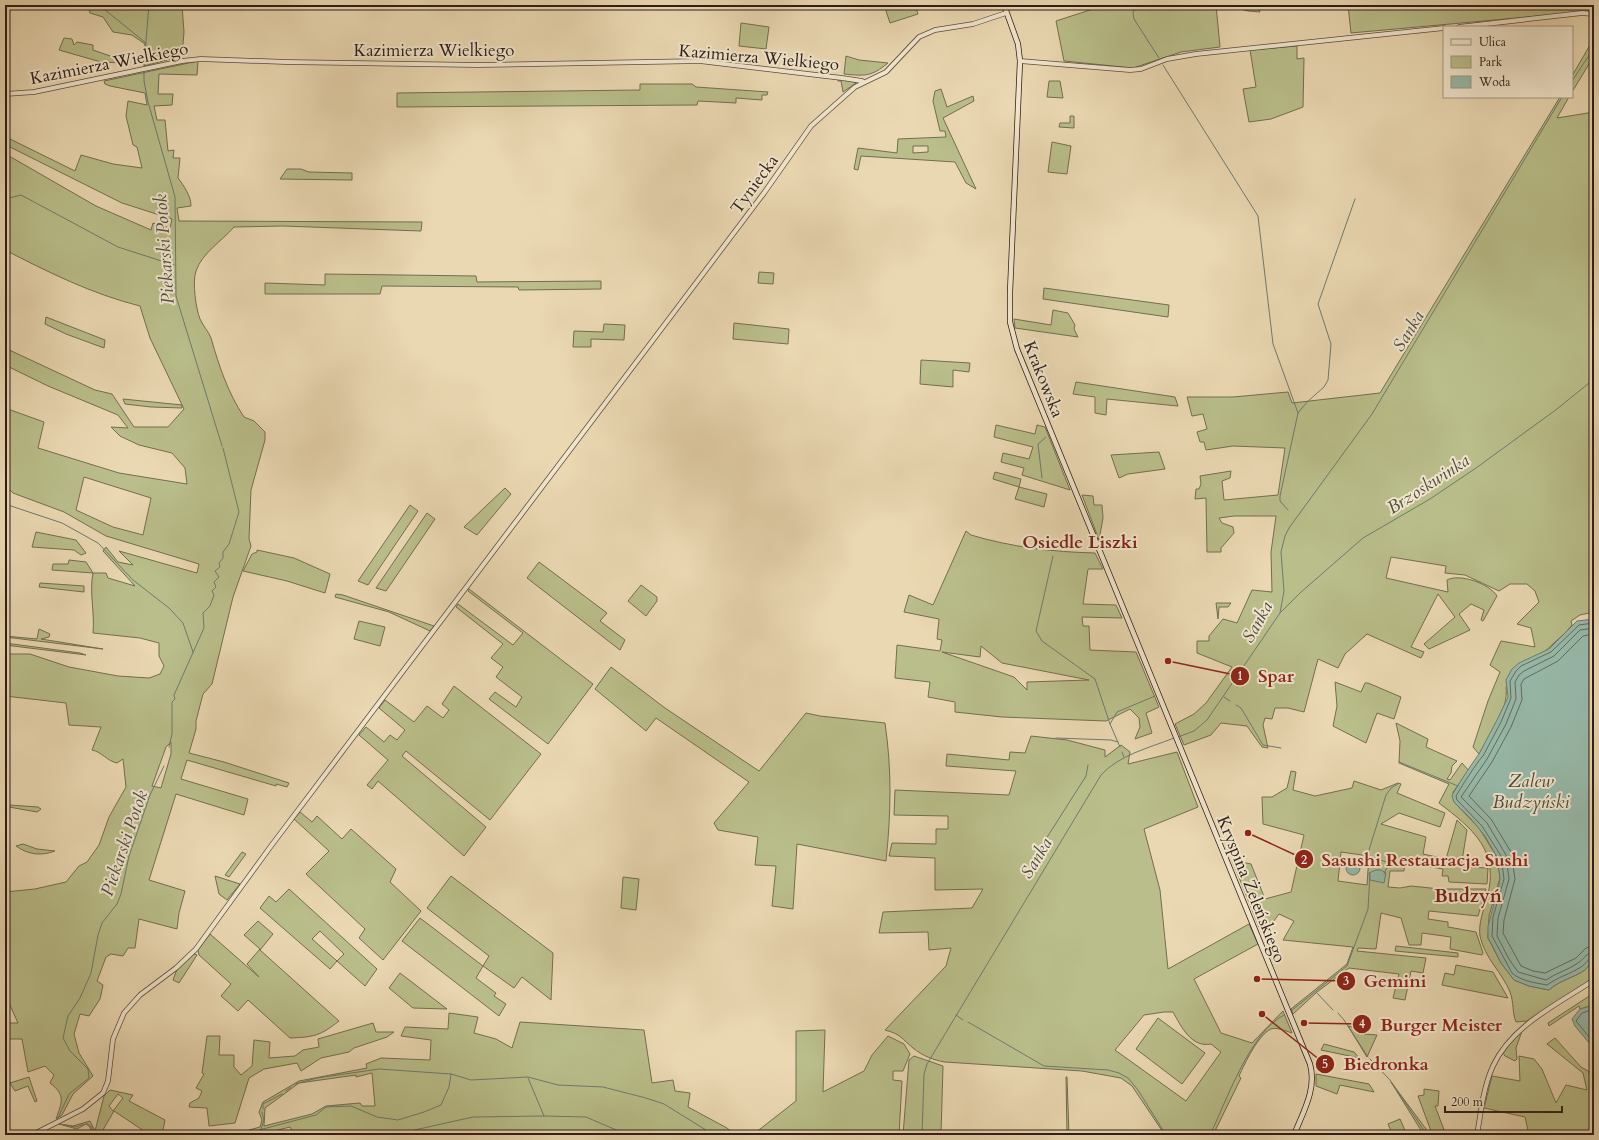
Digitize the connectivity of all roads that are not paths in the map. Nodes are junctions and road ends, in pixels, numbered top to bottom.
1 (1004, 5) edge
2 (1006, 13) junction
3 (1594, 14) edge
4 (1468, 26) edge
5 (1443, 28) edge
6 (1020, 61) junction
7 (862, 82) junction
8 (6, 94) edge
9 (1179, 744) joint
10 (1594, 980) edge
11 (32, 1135) edge
12 (1294, 1135) edge
13 (1477, 1135) edge

1 - 2 main road, Krakowska
2 - 6 main road, Krakowska
2 - 7 street, Tyniecka
3 - 4 street
5 - 6 street
6 - 9 main road, Krakowska
7 - 8 street, Kazimierza Wielkiego
7 - 11 street, Tyniecka
9 - 12 main road, Kryspina Żeleńskiego
10 - 13 street

